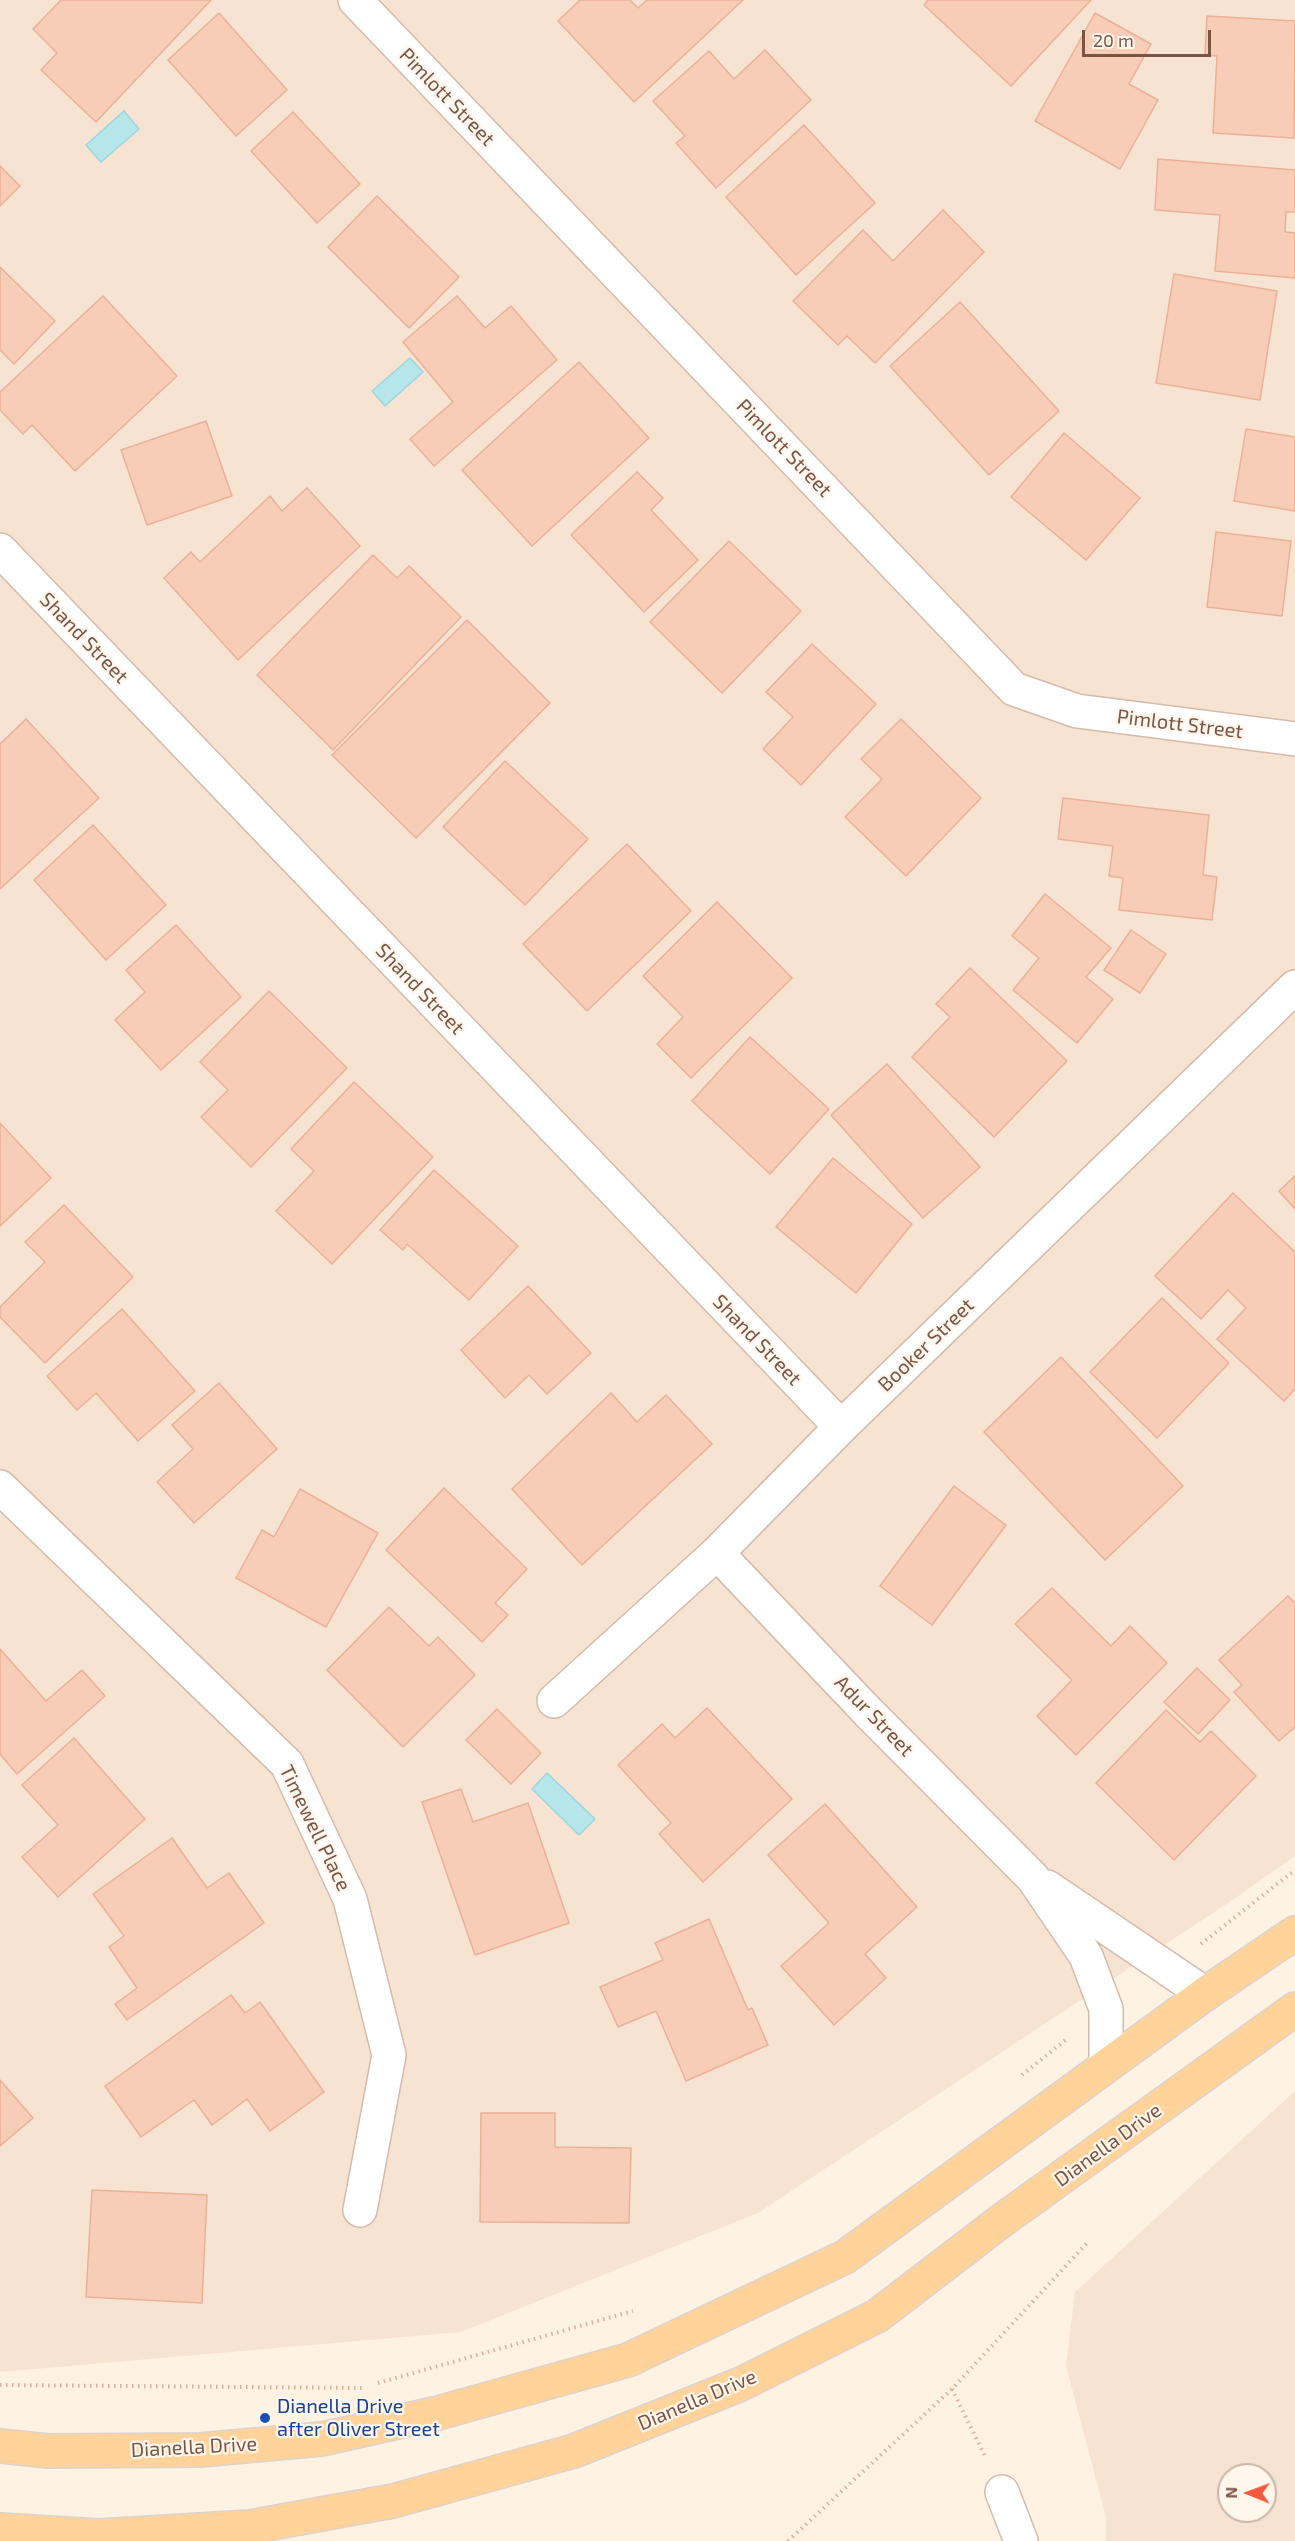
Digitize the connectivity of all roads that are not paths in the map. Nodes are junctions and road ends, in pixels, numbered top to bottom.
1 (355, 0) edge
2 (0, 550) edge
3 (1295, 739) edge
4 (1295, 987) edge
5 (841, 1427) junction
6 (0, 1487) edge
7 (717, 1553) junction
8 (554, 1701) dead end
9 (1033, 1878) junction
10 (1295, 1933) edge
11 (1205, 1994) junction
12 (1295, 2009) edge
13 (1107, 2066) junction
14 (360, 2210) dead end
15 (0, 2446) edge
16 (1002, 2492) road end
17 (0, 2530) edge
18 (1021, 2541) edge

1 - 3 street, Pimlott Street
2 - 5 street, Shand Street
4 - 5 street, Booker Street
5 - 7 street, Booker Street
6 - 14 street, Timewell Place
7 - 8 street, Booker Street
7 - 9 street, Adur Street
9 - 11 street, Adur Street
9 - 13 street, Adur Street
10 - 11 main road, Dianella Drive
11 - 13 main road, Dianella Drive
12 - 17 main road, Dianella Drive
13 - 15 main road, Dianella Drive
16 - 18 street

